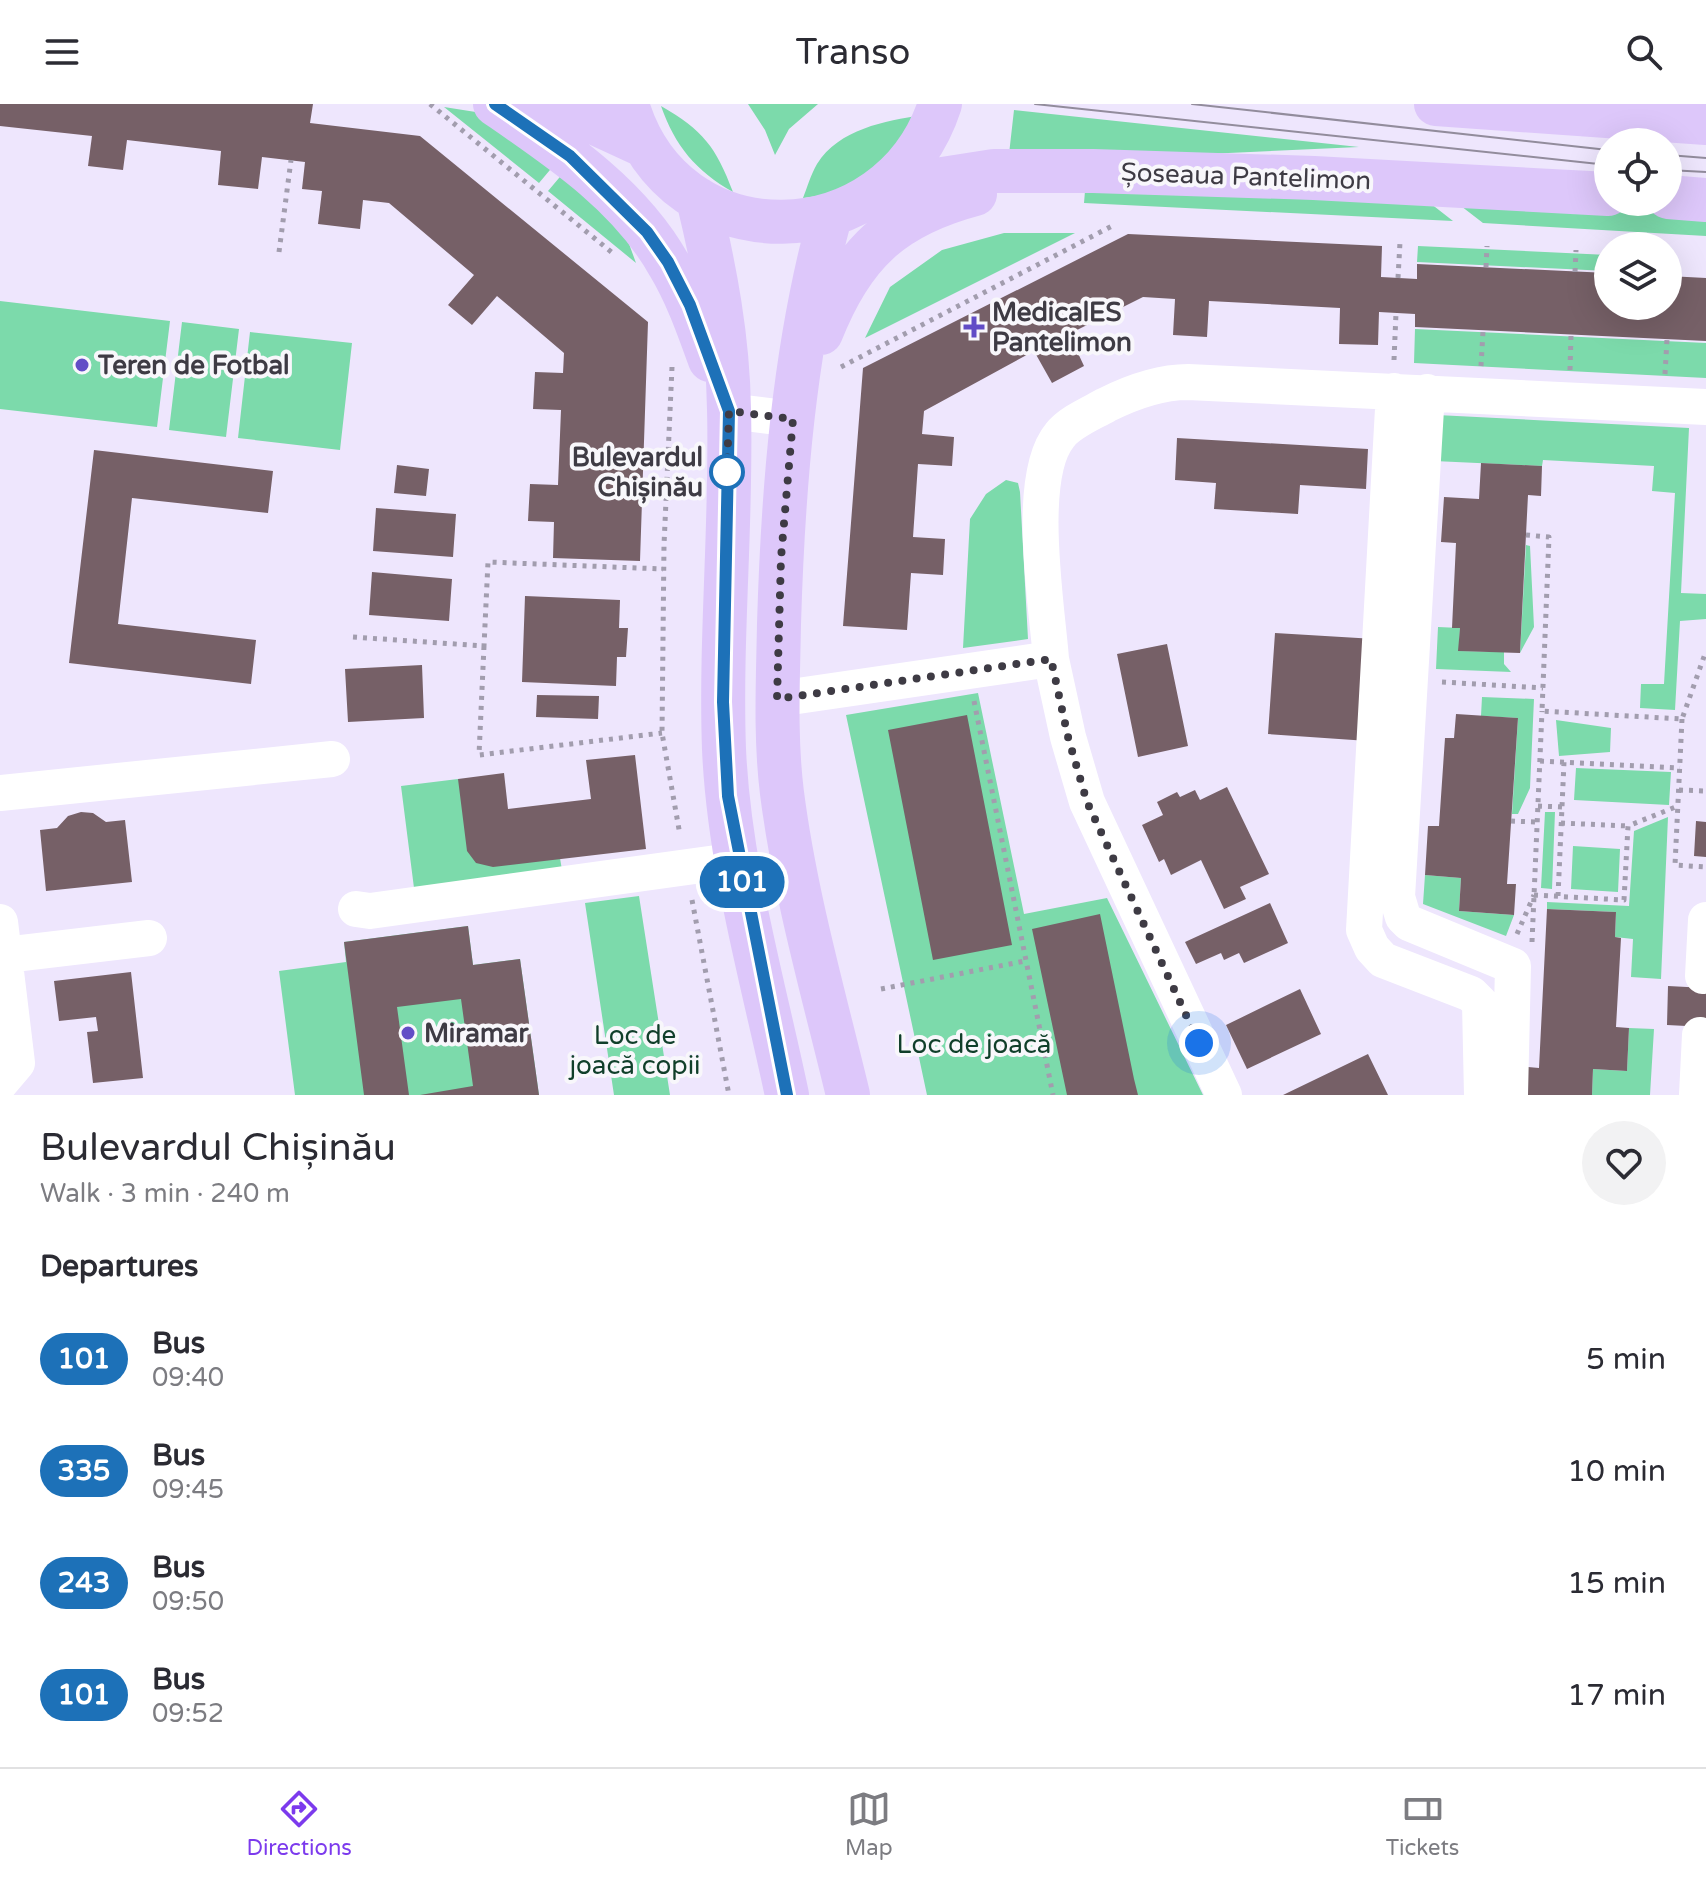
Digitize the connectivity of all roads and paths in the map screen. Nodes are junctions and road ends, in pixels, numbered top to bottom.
1 (430, 104) edge
2 (495, 104) edge
3 (554, 104) edge
4 (627, 104) edge
5 (940, 104) edge
6 (1436, 104) edge
7 (1706, 123) edge
8 (645, 146) junction
9 (291, 160) dead end
10 (1093, 171) junction
11 (885, 188) junction
12 (1594, 193) edge
13 (1682, 198) edge
14 (698, 199) junction
15 (1706, 200) edge
16 (830, 217) junction
17 (1112, 226) dead end
18 (1400, 242) dead end
19 (1487, 246) dead end
20 (1576, 250) dead end
21 (279, 252) dead end
22 (623, 262) dead end
23 (1486, 267) dead end
24 (1575, 272) dead end
25 (1398, 278) dead end
26 (1396, 313) dead end
27 (1483, 331) dead end
28 (1571, 335) dead end
29 (1667, 339) dead end
30 (672, 363) dead end
31 (840, 367) dead end
32 (1481, 369) dead end
33 (1569, 373) dead end
34 (1665, 378) dead end
35 (1405, 383) junction
36 (1706, 407) edge
37 (729, 411) junction
38 (793, 419) junction
39 (1526, 535) dead end
40 (663, 569) junction
41 (353, 637) dead end
42 (484, 646) junction
43 (1706, 651) edge
44 (1051, 659) junction
45 (1410, 680) junction
46 (1543, 688) junction
47 (973, 696) dead end
48 (777, 699) junction
49 (1542, 711) junction
50 (1682, 719) junction
51 (662, 733) junction
52 (332, 759) dead end
53 (1540, 761) junction
54 (1564, 762) junction
55 (1680, 768) junction
56 (1679, 790) junction
57 (1706, 791) edge
58 (0, 793) edge
59 (1538, 806) junction
60 (1678, 806) junction
61 (1562, 807) junction
62 (1511, 821) dead end
63 (1537, 822) junction
64 (1561, 823) junction
65 (1628, 826) junction
66 (738, 860) junction
67 (1706, 867) edge
68 (687, 869) junction
69 (1534, 895) junction
70 (1558, 896) junction
71 (356, 909) dead end
72 (1706, 920) edge
73 (1516, 937) dead end
74 (149, 938) dead end
75 (2, 939) edge
76 (1025, 961) junction
77 (1703, 976) dead end
78 (881, 989) dead end
79 (1700, 1035) dead end
80 (0, 1083) edge
81 (729, 1095) edge
82 (787, 1095) edge
83 (848, 1095) edge
84 (1053, 1095) edge
85 (1224, 1095) edge
86 (1482, 1095) edge
87 (1510, 1095) edge
88 (1697, 1095) edge

1 - 22 path
2 - 37 main road
3 - 8 main road
4 - 8 main road
5 - 11 main road
6 - 7 main road
8 - 14 main road
9 - 21 path
10 - 11 main road, Șoseaua Pantelimon
10 - 12 main road, Șoseaua Pantelimon
10 - 38 main road
11 - 16 main road
13 - 15 main road
14 - 16 main road
14 - 37 main road
16 - 38 main road
17 - 31 path
18 - 25 path
19 - 23 path
20 - 24 path
26 - 35 path
27 - 32 path
28 - 33 path
29 - 34 path
30 - 40 path
35 - 36 street
35 - 44 street
35 - 45 street
35 - 86 street
37 - 38 street
37 - 66 main road
38 - 48 main road
39 - 46 path
40 - 42 path
40 - 51 path
41 - 42 path
42 - 51 path
43 - 50 path
44 - 48 street
44 - 85 street
45 - 46 path
45 - 87 street
46 - 49 path
47 - 76 path
48 - 83 main road
49 - 50 path
49 - 53 path
50 - 55 path
51 - 68 path
52 - 58 street
53 - 54 path
53 - 59 path
54 - 55 path
54 - 61 path
55 - 56 path
56 - 57 path
56 - 60 path
59 - 61 path
59 - 63 path
60 - 65 path
60 - 67 path
61 - 64 path
62 - 63 path
63 - 69 path
64 - 65 path
64 - 70 path
65 - 70 path
66 - 68 street
66 - 82 main road
68 - 71 street
68 - 81 path
69 - 70 path
69 - 73 path
72 - 77 street
74 - 75 street
75 - 80 street
76 - 78 path
76 - 84 path
79 - 88 street

